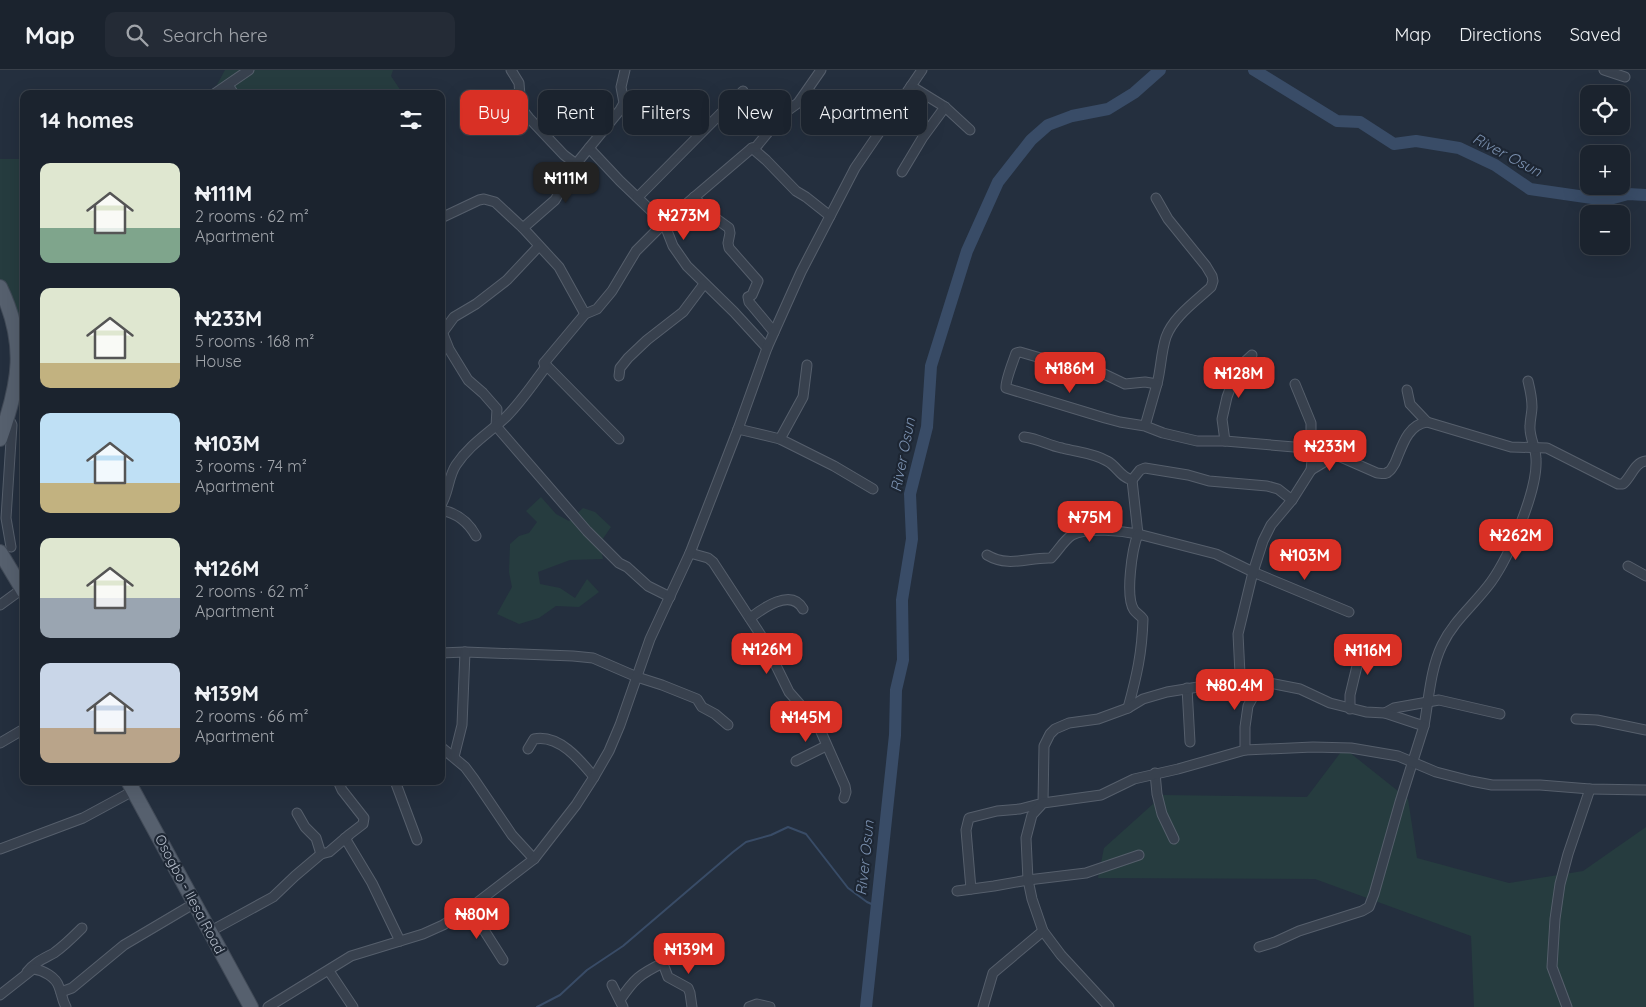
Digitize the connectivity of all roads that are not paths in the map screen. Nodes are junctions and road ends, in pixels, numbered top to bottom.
1 (249, 70) edge
2 (511, 70) edge
3 (625, 70) edge
4 (821, 70) edge
5 (922, 70) edge
6 (1604, 70) edge
7 (1626, 77) dead end
8 (228, 86) junction
9 (911, 86) junction
10 (221, 90) edge
11 (231, 90) edge
12 (945, 108) junction
13 (719, 115) edge
14 (970, 130) dead end
15 (589, 148) junction
16 (752, 148) junction
17 (576, 164) junction
18 (902, 172) dead end
19 (638, 197) junction
20 (694, 197) junction
21 (1156, 198) dead end
22 (445, 216) edge
23 (830, 216) junction
24 (664, 223) junction
25 (523, 228) junction
26 (539, 246) junction
27 (704, 284) junction
28 (0, 287) edge
29 (585, 314) junction
30 (445, 328) edge
31 (774, 332) junction
32 (445, 339) edge
33 (766, 348) junction
34 (1252, 355) dead end
35 (544, 363) junction
36 (807, 365) dead end
37 (619, 376) dead end
38 (20, 381) edge
39 (1528, 381) dead end
40 (1157, 384) junction
41 (1295, 384) dead end
42 (1407, 390) dead end
43 (8, 417) junction
44 (1427, 422) junction
45 (496, 426) junction
46 (1145, 426) junction
47 (738, 429) junction
48 (1024, 437) dead end
49 (780, 438) junction
50 (619, 439) dead end
51 (0, 440) edge
52 (1225, 441) junction
53 (1311, 447) junction
54 (1534, 447) junction
55 (1336, 455) junction
56 (1646, 461) edge
57 (1311, 470) junction
58 (1132, 480) junction
59 (873, 489) dead end
60 (445, 496) edge
61 (1292, 500) junction
62 (445, 511) edge
63 (1138, 534) junction
64 (476, 536) dead end
65 (5, 550) edge
66 (690, 553) junction
67 (987, 555) dead end
68 (1628, 566) dead end
69 (1253, 572) junction
70 (1646, 576) edge
71 (20, 584) edge
72 (20, 593) edge
73 (670, 597) junction
74 (0, 605) edge
75 (803, 609) dead end
76 (1349, 612) dead end
77 (750, 618) junction
78 (1363, 640) dead end
79 (465, 652) junction
80 (445, 653) edge
81 (1240, 674) junction
82 (637, 677) junction
83 (1261, 682) junction
84 (1187, 688) junction
85 (1428, 703) junction
86 (1128, 708) junction
87 (1350, 709) junction
88 (1384, 713) junction
89 (1500, 714) dead end
90 (1576, 719) dead end
91 (728, 725) dead end
92 (1424, 726) junction
93 (1646, 730) edge
94 (20, 731) edge
95 (1190, 742) dead end
96 (0, 743) edge
97 (826, 746) junction
98 (528, 749) dead end
99 (445, 750) edge
100 (1245, 750) junction
101 (454, 757) junction
102 (796, 762) dead end
103 (1413, 762) junction
104 (1156, 773) junction
105 (594, 777) junction
106 (340, 785) edge
107 (396, 785) edge
108 (130, 786) edge
109 (1590, 789) junction
110 (1646, 790) edge
111 (844, 798) dead end
112 (1043, 803) junction
113 (297, 813) dead end
114 (345, 838) junction
115 (1174, 838) dead end
116 (417, 840) dead end
117 (0, 849) edge
118 (321, 854) junction
119 (1139, 855) dead end
120 (534, 858) junction
121 (1028, 880) junction
122 (971, 889) junction
123 (957, 891) dead end
124 (195, 904) junction
125 (470, 908) junction
126 (82, 928) dead end
127 (210, 932) junction
128 (1043, 932) junction
129 (400, 940) junction
130 (1259, 947) dead end
131 (691, 948) dead end
132 (503, 960) dead end
133 (663, 963) junction
134 (330, 971) junction
135 (26, 974) junction
136 (612, 986) dead end
137 (61, 992) junction
138 (0, 996) edge
139 (621, 1003) edge
140 (66, 1007) edge
141 (251, 1007) edge
142 (268, 1007) edge
143 (353, 1007) edge
144 (692, 1007) edge
145 (749, 1007) edge
146 (770, 1007) edge
147 (982, 1007) edge
148 (1109, 1007) edge
149 (1567, 1007) edge

1 - 8 street
2 - 17 street
3 - 15 street
4 - 16 street
5 - 9 street
6 - 7 street
8 - 10 street
8 - 11 street
9 - 12 street
9 - 23 street
12 - 14 street
12 - 18 street
13 - 19 street
15 - 17 street
15 - 19 street
16 - 20 street
16 - 23 street
17 - 25 street
19 - 24 street
20 - 24 street
20 - 31 street
21 - 40 street
22 - 25 street
23 - 31 street
24 - 27 street
24 - 29 street
25 - 26 street
26 - 29 street
26 - 30 street
27 - 33 street
27 - 37 street
28 - 38 main road
29 - 35 street
31 - 33 street
32 - 45 street
33 - 47 street
34 - 52 street
35 - 45 street
35 - 50 street
36 - 49 street
38 - 43 main road
39 - 54 street
40 - 46 street
40 - 46 street
41 - 53 street
42 - 44 street
43 - 51 main road
43 - 65 street
44 - 54 street
44 - 55 street
45 - 60 street
45 - 73 street
46 - 52 street
47 - 49 street
47 - 66 street
48 - 58 street
49 - 59 street
52 - 53 street
53 - 55 street
53 - 57 street
54 - 56 street
54 - 85 street
55 - 57 street
57 - 61 street
58 - 61 street
58 - 63 street
61 - 69 street
62 - 64 street
63 - 67 street
63 - 69 street
63 - 86 street
65 - 71 main road
66 - 73 street
66 - 77 street
68 - 70 street
69 - 76 street
69 - 81 street
72 - 74 street
73 - 82 street
75 - 77 street
77 - 97 street
78 - 87 street
79 - 80 street
79 - 82 street
79 - 101 street
81 - 83 street
81 - 84 street
82 - 91 street
82 - 105 street
83 - 87 street
83 - 100 street
84 - 86 street
84 - 95 street
85 - 88 street
85 - 89 street
85 - 92 street
86 - 112 street
87 - 88 street
88 - 92 street
90 - 93 street
92 - 103 street
94 - 96 street
97 - 102 street
97 - 111 street
98 - 105 street
99 - 101 street
100 - 103 street
100 - 104 street
101 - 120 street
103 - 109 street
103 - 130 street
104 - 112 street
104 - 115 street
105 - 120 street
106 - 114 street
107 - 116 street
108 - 117 street
108 - 124 main road, Osogbo - Ilesa Road
109 - 110 street
109 - 149 street
112 - 121 street
112 - 122 street
113 - 118 street
114 - 118 street
114 - 129 street
118 - 127 street
119 - 121 street
120 - 125 street
121 - 122 street
121 - 128 street
122 - 123 street
124 - 127 main road, Osogbo - Ilesa Road
124 - 137 street
125 - 129 street
125 - 132 street
126 - 135 street
127 - 141 main road, Osogbo - Ilesa Road
128 - 147 street
128 - 148 street
129 - 134 street
131 - 133 street
133 - 139 street
133 - 144 street
134 - 142 street
134 - 143 street
135 - 137 street
135 - 138 street
136 - 139 street
137 - 140 street
145 - 146 street

